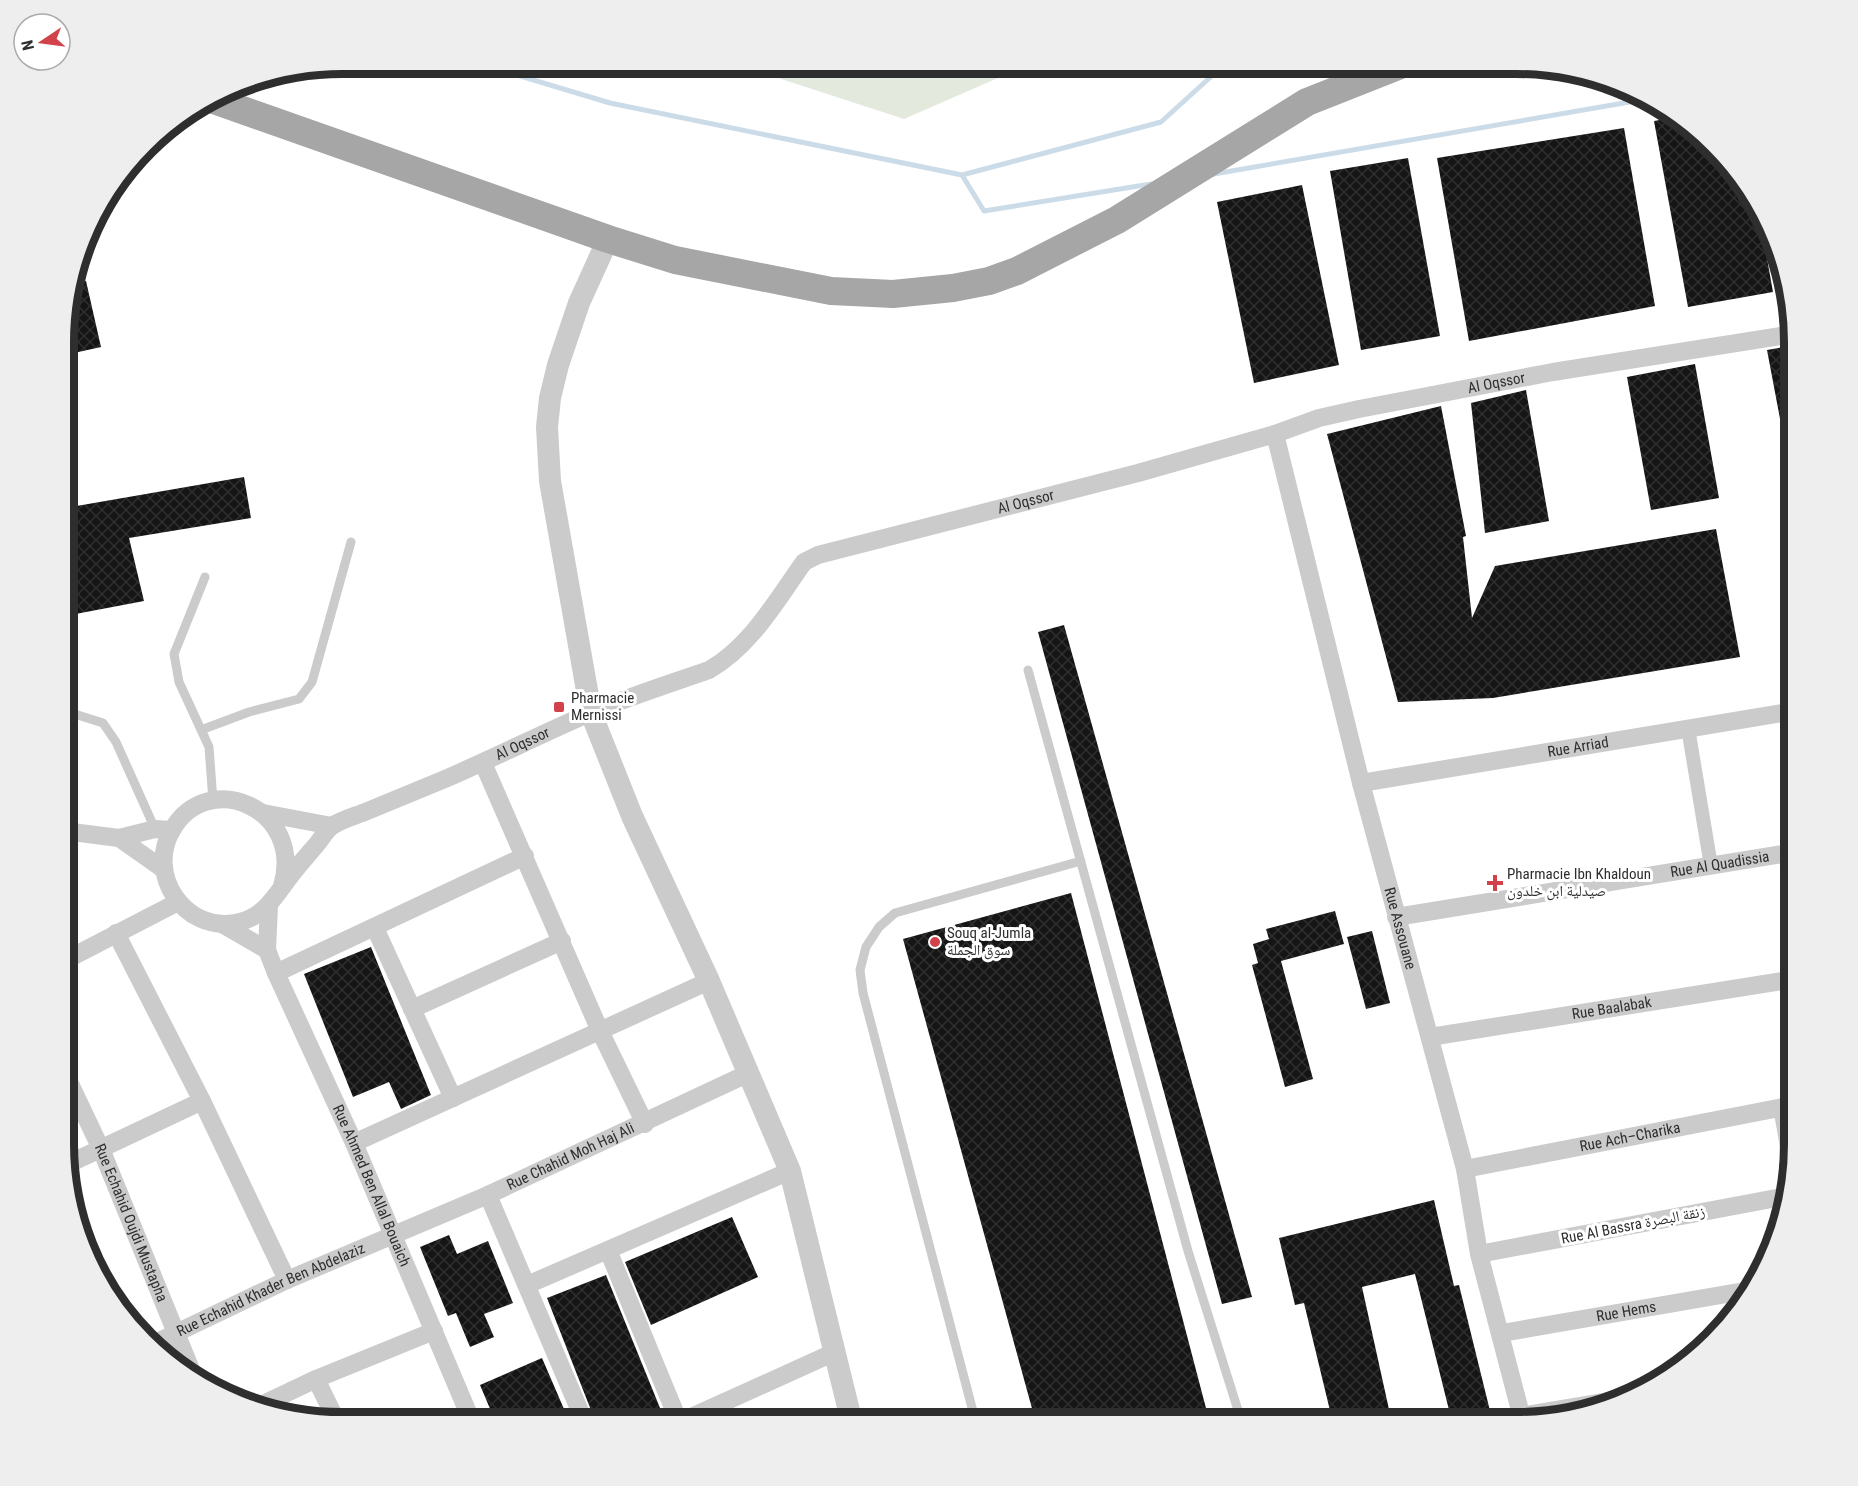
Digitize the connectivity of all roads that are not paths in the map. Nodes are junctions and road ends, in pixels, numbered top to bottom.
1 (1376, 74) edge
2 (220, 102) edge
3 (608, 239) junction
4 (1784, 335) edge
5 (1275, 434) junction
6 (351, 542) dead end
7 (205, 578) dead end
8 (1028, 670) dead end
9 (591, 713) junction
10 (1784, 713) edge
11 (74, 714) edge
12 (1688, 728) junction
13 (201, 730) junction
14 (483, 763) junction
15 (1361, 783) junction
16 (213, 801) junction
17 (263, 813) junction
18 (332, 826) junction
19 (164, 830) junction
20 (74, 832) edge
21 (119, 838) junction
22 (1784, 854) edge
23 (525, 856) junction
24 (1081, 861) junction
25 (1711, 866) junction
26 (163, 869) junction
27 (282, 886) junction
28 (178, 902) junction
29 (269, 906) junction
30 (1396, 917) junction
31 (222, 924) junction
32 (375, 928) junction
33 (116, 933) junction
34 (562, 941) junction
35 (267, 950) junction
36 (74, 956) edge
37 (276, 973) junction
38 (709, 981) junction
39 (1784, 981) edge
40 (412, 1009) junction
41 (600, 1031) junction
42 (1430, 1037) junction
43 (749, 1073) junction
44 (74, 1092) edge
45 (453, 1098) junction
46 (202, 1101) junction
47 (1784, 1107) edge
48 (645, 1124) junction
49 (354, 1143) junction
50 (101, 1149) junction
51 (74, 1161) edge
52 (1465, 1169) junction
53 (790, 1171) junction
54 (488, 1195) junction
55 (1779, 1198) edge
56 (393, 1236) junction
57 (608, 1250) junction
58 (1479, 1254) junction
59 (287, 1280) junction
60 (527, 1285) junction
61 (1740, 1292) edge
62 (434, 1331) junction
63 (1502, 1333) junction
64 (177, 1334) junction
65 (160, 1341) edge
66 (835, 1352) junction
67 (189, 1364) edge
68 (316, 1378) junction
69 (268, 1402) edge
70 (332, 1412) edge
71 (468, 1412) edge
72 (580, 1412) edge
73 (674, 1412) edge
74 (700, 1412) edge
75 (849, 1412) edge
76 (973, 1412) edge
77 (1239, 1412) edge
78 (1520, 1412) edge

1 - 3 main road
2 - 3 main road
3 - 9 street
4 - 5 street, Al Oqssor
5 - 9 street, Al Oqssor
5 - 15 street, Rue Assouane
6 - 13 lane
7 - 13 lane
8 - 24 lane
9 - 14 street, Al Oqssor
9 - 38 street
10 - 12 street, Rue Arriad
11 - 19 lane
12 - 15 street, Rue Arriad
12 - 25 street
13 - 16 lane
14 - 18 street, Al Oqssor
14 - 23 street
15 - 30 street, Rue Assouane
16 - 17 street
16 - 19 street
17 - 18 street
17 - 27 street
18 - 27 street, Al Oqssor
19 - 21 street
19 - 26 street
20 - 21 street
21 - 26 street
22 - 25 street, Rue Al Quadissia
23 - 32 street
23 - 34 street
24 - 76 lane
24 - 77 lane
25 - 30 street, Rue Al Quadissia
26 - 28 street
27 - 29 street
28 - 31 street
28 - 33 street
29 - 31 street
29 - 35 street, Rue Ahmed Ben Allal Bouaich
30 - 42 street, Rue Assouane
31 - 35 street
32 - 37 street
32 - 40 street
33 - 36 street
33 - 46 street
34 - 40 street
34 - 41 street
35 - 37 street, Rue Ahmed Ben Allal Bouaich
37 - 49 street, Rue Ahmed Ben Allal Bouaich
38 - 41 street
38 - 43 street
39 - 42 street, Rue Baalabak
40 - 45 street
41 - 45 street
41 - 48 street
42 - 52 street, Rue Assouane
43 - 48 street, Rue Chahid Moh Haj Ali
43 - 53 street
44 - 50 street, Rue Echahid Oujdi Mustapha
45 - 49 street
46 - 50 street
46 - 59 street
47 - 52 street, Rue Ach–Charika
48 - 54 street, Rue Chahid Moh Haj Ali
49 - 56 street, Rue Ahmed Ben Allal Bouaich
50 - 51 street
50 - 64 street, Rue Echahid Oujdi Mustapha
52 - 58 street, Rue Assouane
53 - 57 street
53 - 66 street
54 - 56 street, Rue Chahid Moh Haj Ali
54 - 60 street
55 - 58 street, Rue Al Bassra زنقة البصرة
56 - 59 street, Rue Echahid Khader Ben Abdelaziz
56 - 62 street, Rue Ahmed Ben Allal Bouaich
57 - 60 street
57 - 73 street
58 - 63 street, Rue Assouane
59 - 64 street, Rue Echahid Khader Ben Abdelaziz
60 - 72 street
61 - 63 street, Rue Hems
62 - 68 street
62 - 71 street, Rue Ahmed Ben Allal Bouaich
63 - 78 street, Rue Assouane
64 - 65 street, Rue Echahid Khader Ben Abdelaziz
64 - 67 street, Rue Echahid Oujdi Mustapha
66 - 74 street
66 - 75 street
68 - 69 street
68 - 70 street

